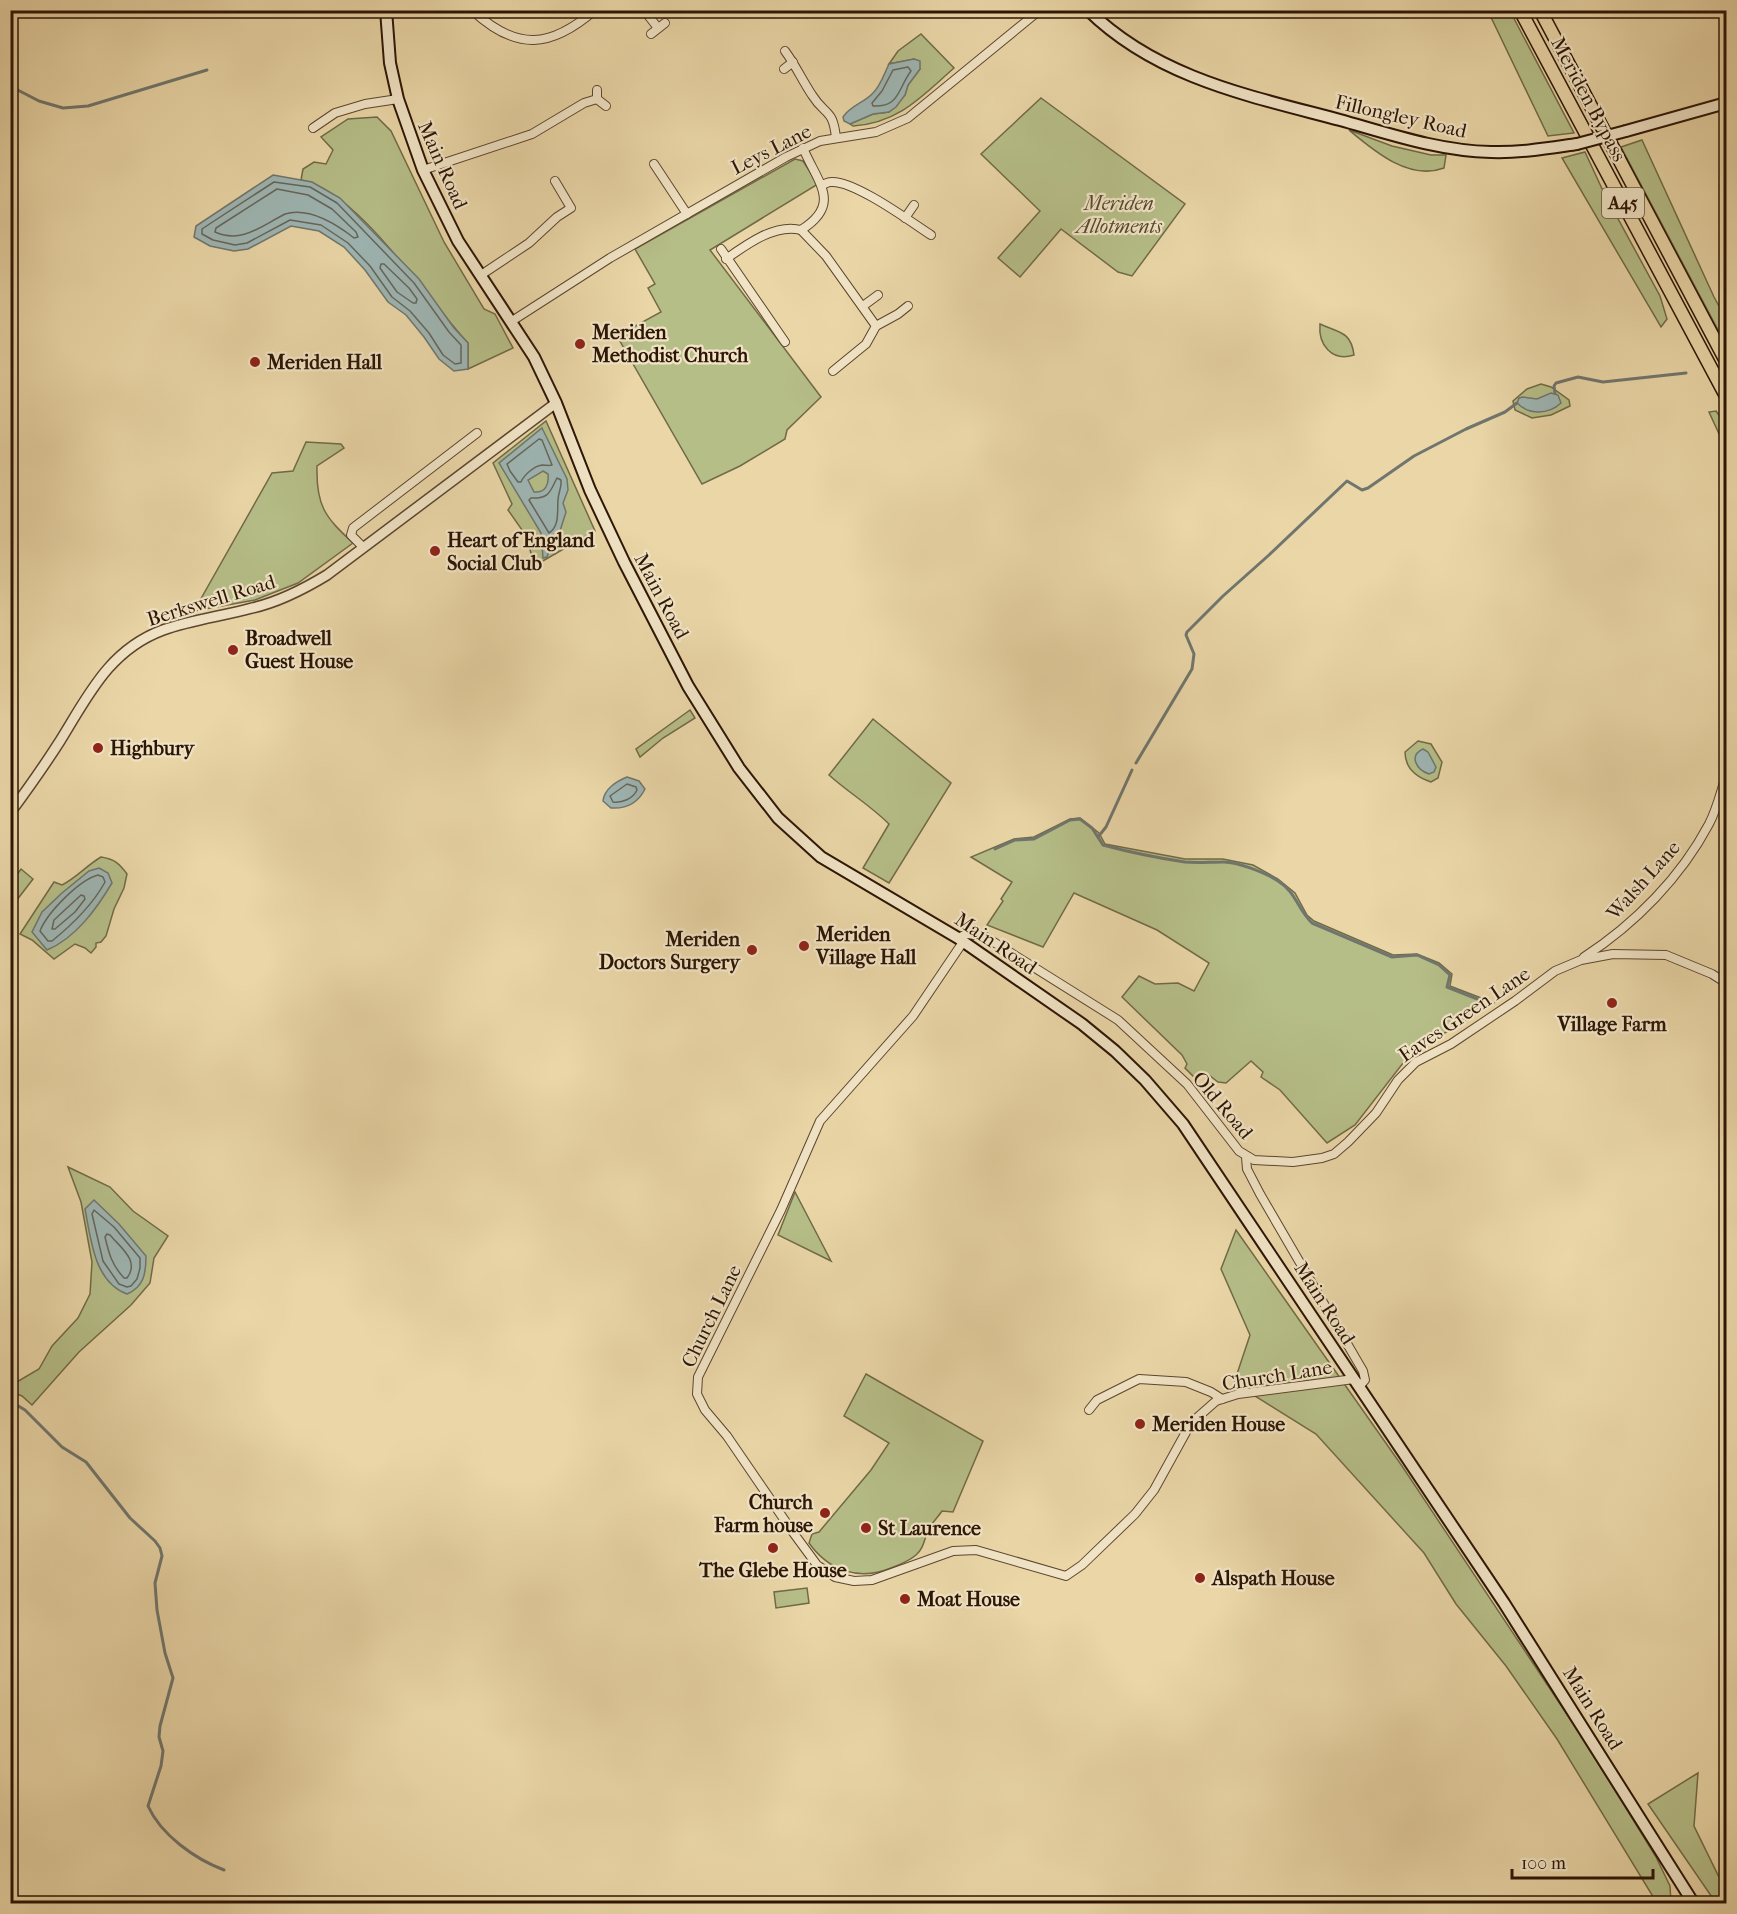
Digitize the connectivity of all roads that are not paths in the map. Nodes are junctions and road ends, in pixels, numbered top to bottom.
1 (386, 10) edge
2 (472, 10) edge
3 (595, 10) edge
4 (644, 10) edge
5 (1040, 10) edge
6 (1088, 10) edge
7 (1520, 10) edge
8 (1540, 10) edge
9 (651, 34) dead end
10 (784, 51) dead end
11 (793, 62) junction
12 (784, 69) dead end
13 (398, 99) junction
14 (1726, 104) edge
15 (606, 106) dead end
16 (313, 128) dead end
17 (837, 138) junction
18 (803, 148) junction
19 (654, 164) dead end
20 (423, 170) junction
21 (555, 181) dead end
22 (822, 185) junction
23 (914, 205) dead end
24 (687, 214) junction
25 (905, 218) junction
26 (801, 230) junction
27 (931, 235) dead end
28 (721, 249) dead end
29 (726, 259) junction
30 (480, 275) junction
31 (878, 295) dead end
32 (863, 306) junction
33 (908, 306) dead end
34 (512, 321) junction
35 (876, 326) junction
36 (785, 342) dead end
37 (1726, 361) edge
38 (832, 371) dead end
39 (1726, 396) edge
40 (556, 403) junction
41 (477, 433) dead end
42 (363, 548) junction
43 (1726, 776) edge
44 (10, 813) edge
45 (1612, 939) junction
46 (961, 940) junction
47 (1613, 954) junction
48 (1581, 960) junction
49 (1726, 983) edge
50 (1246, 1157) junction
51 (1356, 1383) junction
52 (1222, 1399) junction
53 (1089, 1410) dead end
54 (1696, 1904) edge

1 - 13 main road, Main Road
2 - 3 street
4 - 9 street
5 - 17 street, Leys Lane
6 - 14 main road, Fillongley Road, bridge
7 - 39 highway, Meriden Bypass / A45
8 - 37 highway, Meriden Bypass / A45
10 - 11 street
11 - 12 street
11 - 17 street
13 - 16 street
13 - 20 main road, Main Road
15 - 20 street
17 - 18 street, Leys Lane
18 - 22 street
18 - 24 street, Leys Lane
19 - 24 street
20 - 30 main road, Main Road
21 - 30 street
22 - 25 street
22 - 26 street
23 - 25 street
24 - 34 street, Leys Lane
25 - 27 street
26 - 29 street
26 - 32 street
28 - 29 street
29 - 36 street
30 - 34 main road, Main Road
31 - 32 street
32 - 35 street
33 - 35 street
34 - 40 main road, Main Road
35 - 38 street
40 - 42 street, Berkswell Road
40 - 46 main road, Main Road
41 - 42 street
42 - 44 street, Berkswell Road
43 - 45 street, Walsh Lane
45 - 47 street
45 - 48 street, Walsh Lane
46 - 50 street, Old Road
46 - 51 main road, Main Road
46 - 52 street, Church Lane
47 - 48 street, Eaves Green Lane
47 - 49 street, Eaves Green Lane
48 - 50 street, Eaves Green Lane
50 - 51 street, Old Road
51 - 52 street, Church Lane
51 - 54 main road, Main Road
52 - 53 street

